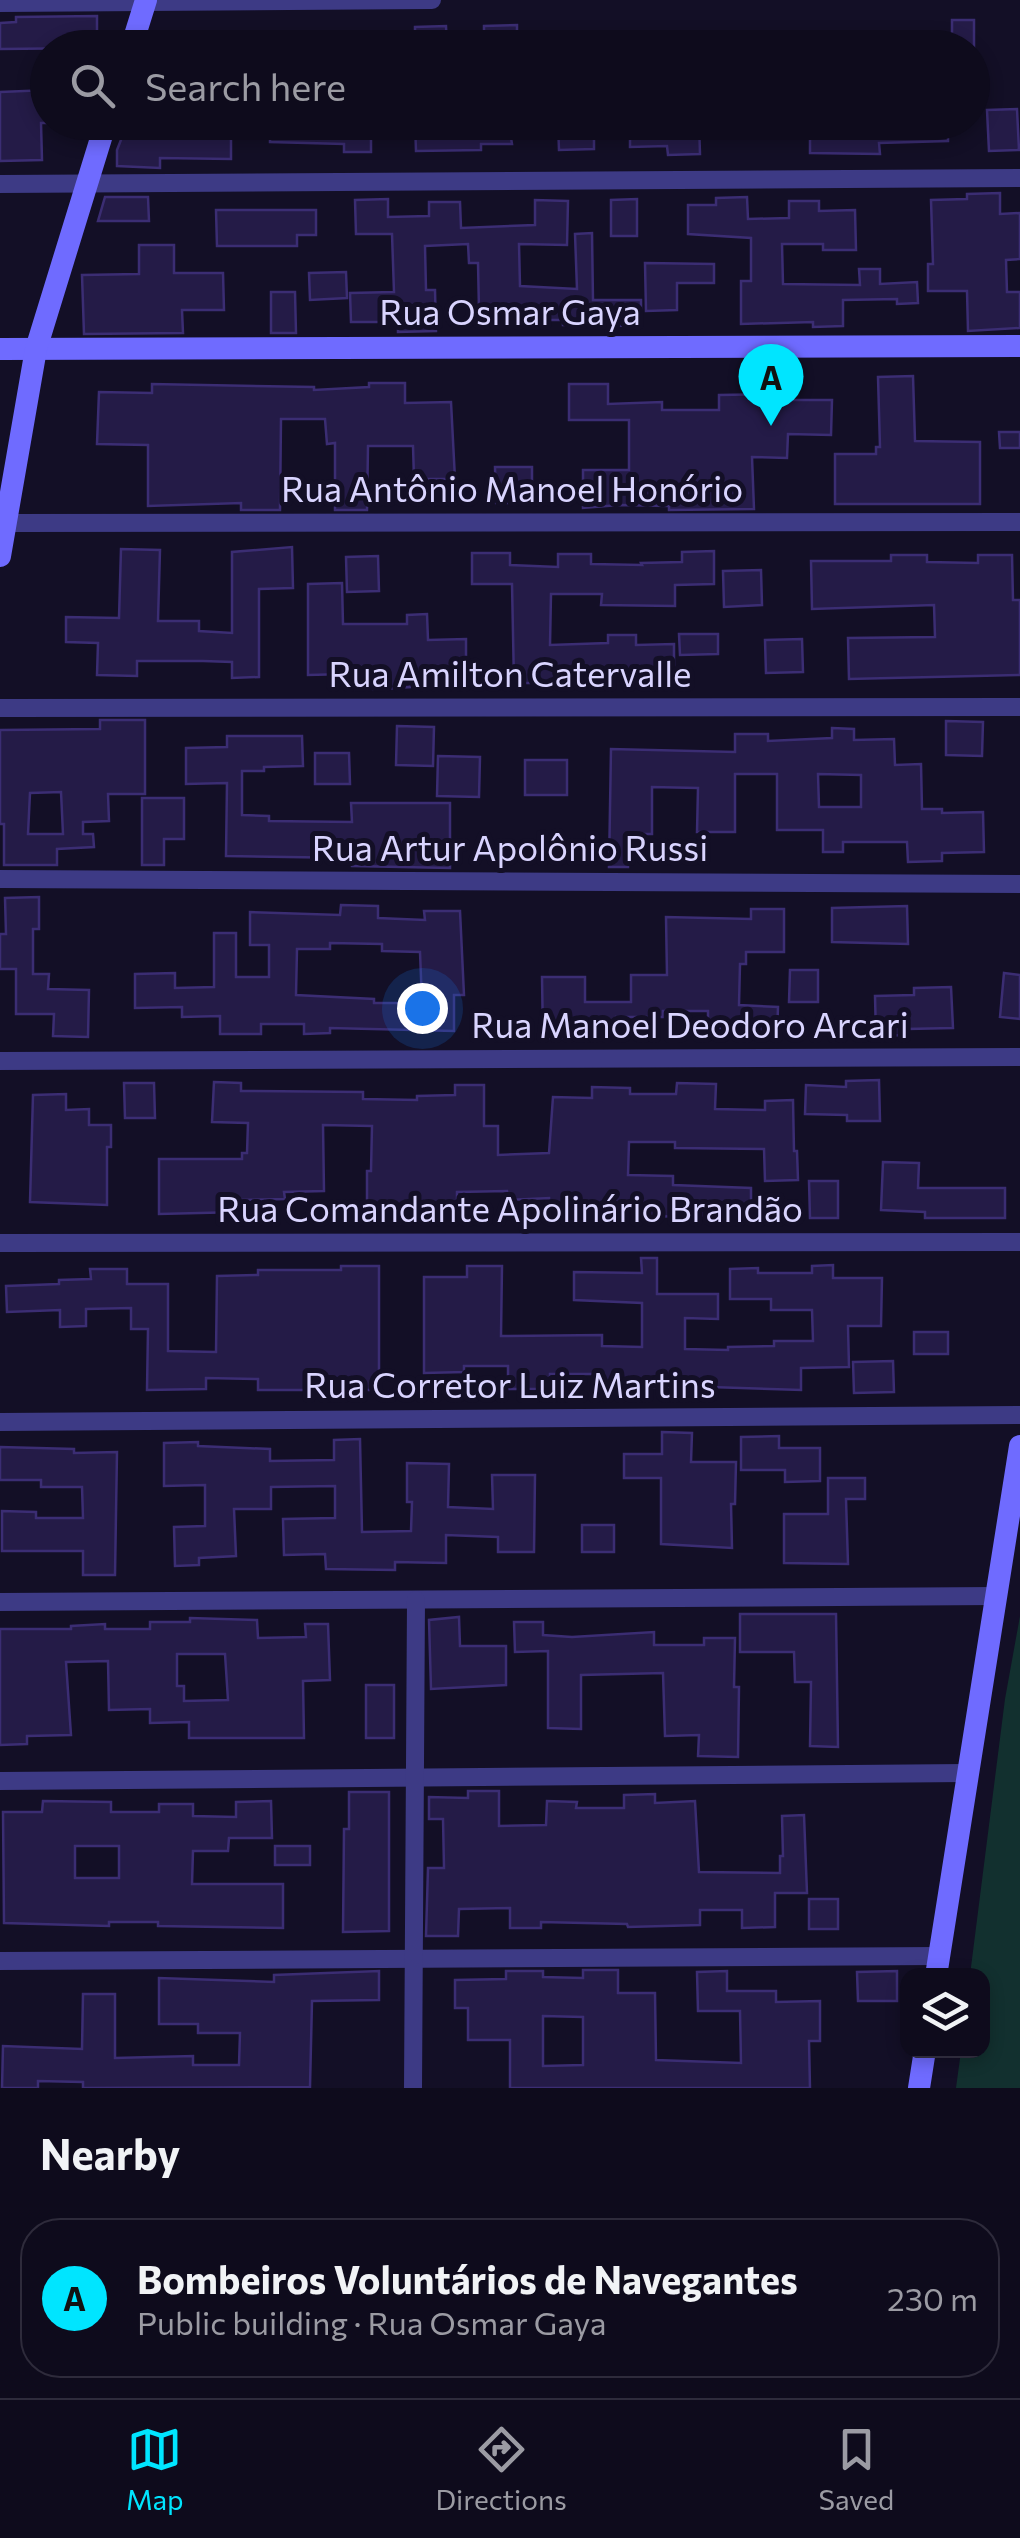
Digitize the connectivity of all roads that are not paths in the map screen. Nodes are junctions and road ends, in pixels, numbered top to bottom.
1 (432, 0) edge
2 (146, 1) edge
3 (0, 3) edge
4 (137, 30) edge
5 (100, 140) edge
6 (1020, 178) edge
7 (86, 183) junction
8 (0, 184) edge
9 (1020, 346) edge
10 (0, 349) edge
11 (36, 349) junction
12 (1020, 522) edge
13 (2, 524) edge
14 (0, 556) edge
15 (1020, 707) edge
16 (0, 708) edge
17 (0, 879) edge
18 (1020, 884) edge
19 (1020, 1057) edge
20 (0, 1061) edge
21 (1020, 1242) edge
22 (0, 1243) edge
23 (1020, 1415) edge
24 (0, 1422) edge
25 (1020, 1446) edge
26 (996, 1596) junction
27 (416, 1600) junction
28 (0, 1602) edge
29 (966, 1773) junction
30 (414, 1777) junction
31 (0, 1781) edge
32 (414, 1959) junction
33 (0, 1961) edge
34 (937, 1966) edge
35 (924, 2058) edge
36 (412, 2088) edge
37 (919, 2088) edge

1 - 2 street
2 - 3 street
2 - 4 main road
5 - 7 main road
6 - 7 street
7 - 8 street
7 - 11 main road
9 - 11 main road, Rua Osmar Gaya
10 - 11 main road, Rua Osmar Gaya
11 - 13 main road
12 - 13 street, Rua Antônio Manoel Honório
13 - 14 main road
15 - 16 street, Rua Amilton Catervalle
17 - 18 street, Rua Artur Apolônio Russi
19 - 20 street, Rua Manoel Deodoro Arcari
21 - 22 street, Rua Comandante Apolinário Brandão
23 - 24 street, Rua Corretor Luiz Martins
25 - 26 main road
26 - 27 street
26 - 29 main road
27 - 28 street
27 - 30 street
29 - 30 street
29 - 34 main road
30 - 31 street
30 - 32 street
32 - 33 street
32 - 34 street
32 - 36 street
35 - 37 main road

